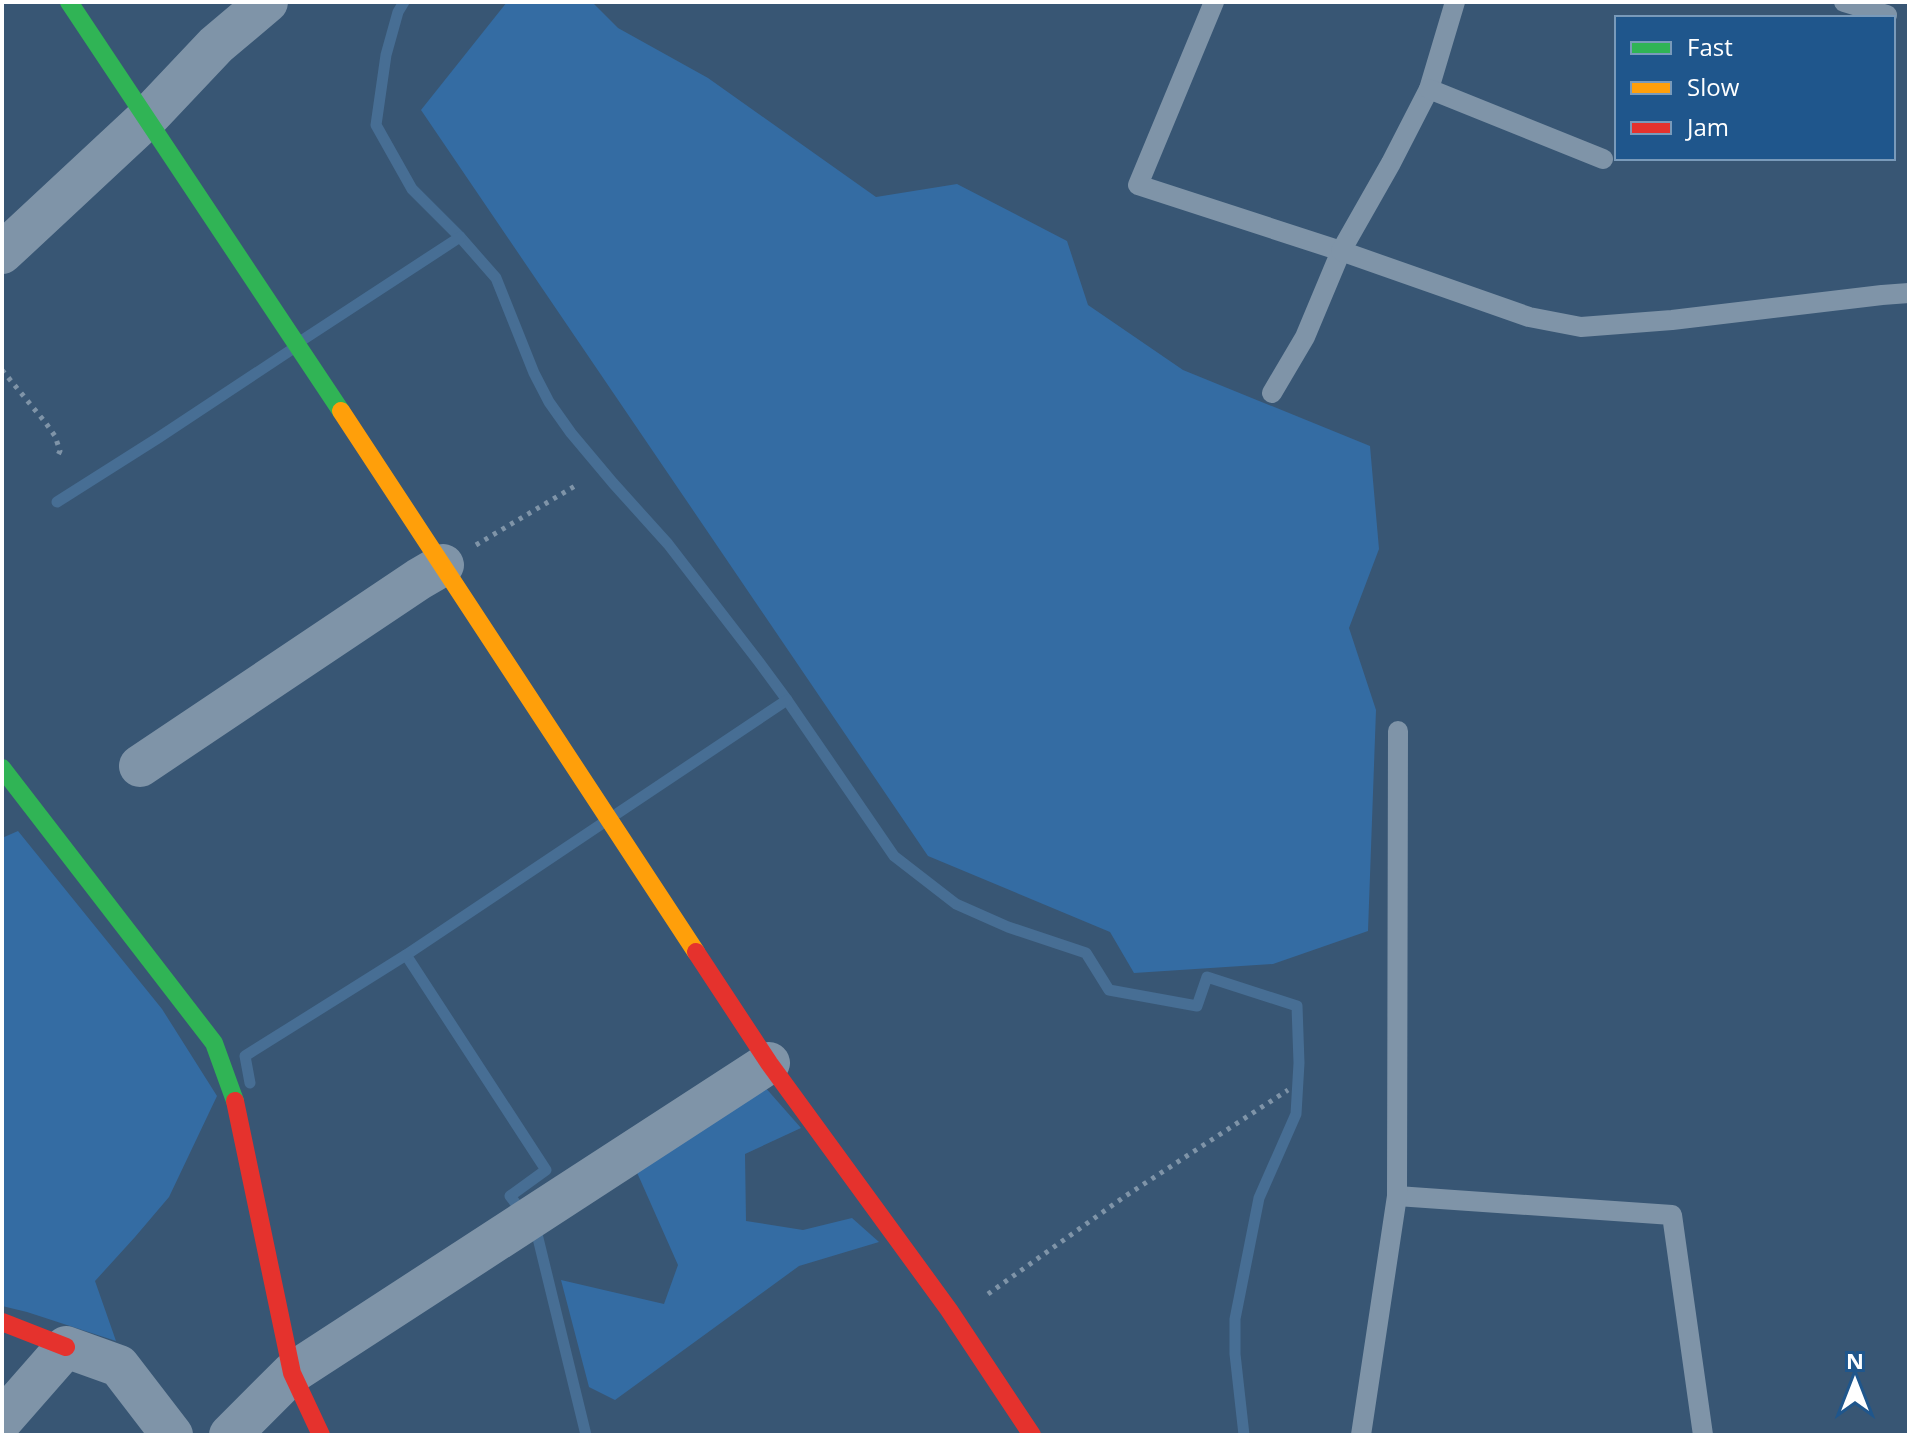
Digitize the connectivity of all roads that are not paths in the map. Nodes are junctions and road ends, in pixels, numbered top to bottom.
1 (69, 2) edge
2 (267, 2) edge
3 (1214, 2) edge
4 (1455, 2) edge
5 (1844, 2) edge
6 (1887, 15) dead end
7 (1429, 89) junction
8 (147, 118) junction
9 (1603, 159) dead end
10 (1341, 251) junction
11 (2, 253) edge
12 (1909, 293) edge
13 (1272, 393) dead end
14 (443, 565) junction
15 (1398, 731) dead end
16 (140, 766) dead end
17 (2, 768) edge
18 (769, 1063) junction
19 (1397, 1196) junction
20 (2, 1322) edge
21 (66, 1347) junction
22 (292, 1373) junction
23 (2, 1420) edge
24 (172, 1435) edge
25 (230, 1435) edge
26 (321, 1435) edge
27 (1032, 1435) edge
28 (1361, 1435) edge
29 (1703, 1435) edge

1 - 8 street
2 - 8 street
3 - 10 lane
4 - 7 lane
5 - 6 lane
7 - 9 lane
7 - 10 lane
8 - 11 street
8 - 14 street
10 - 12 lane
10 - 13 lane
14 - 16 street
14 - 18 street
15 - 19 lane
17 - 22 street
18 - 22 street
18 - 27 street
19 - 28 lane
19 - 29 lane
20 - 21 street
21 - 23 street
21 - 24 street
22 - 25 street
22 - 26 street

